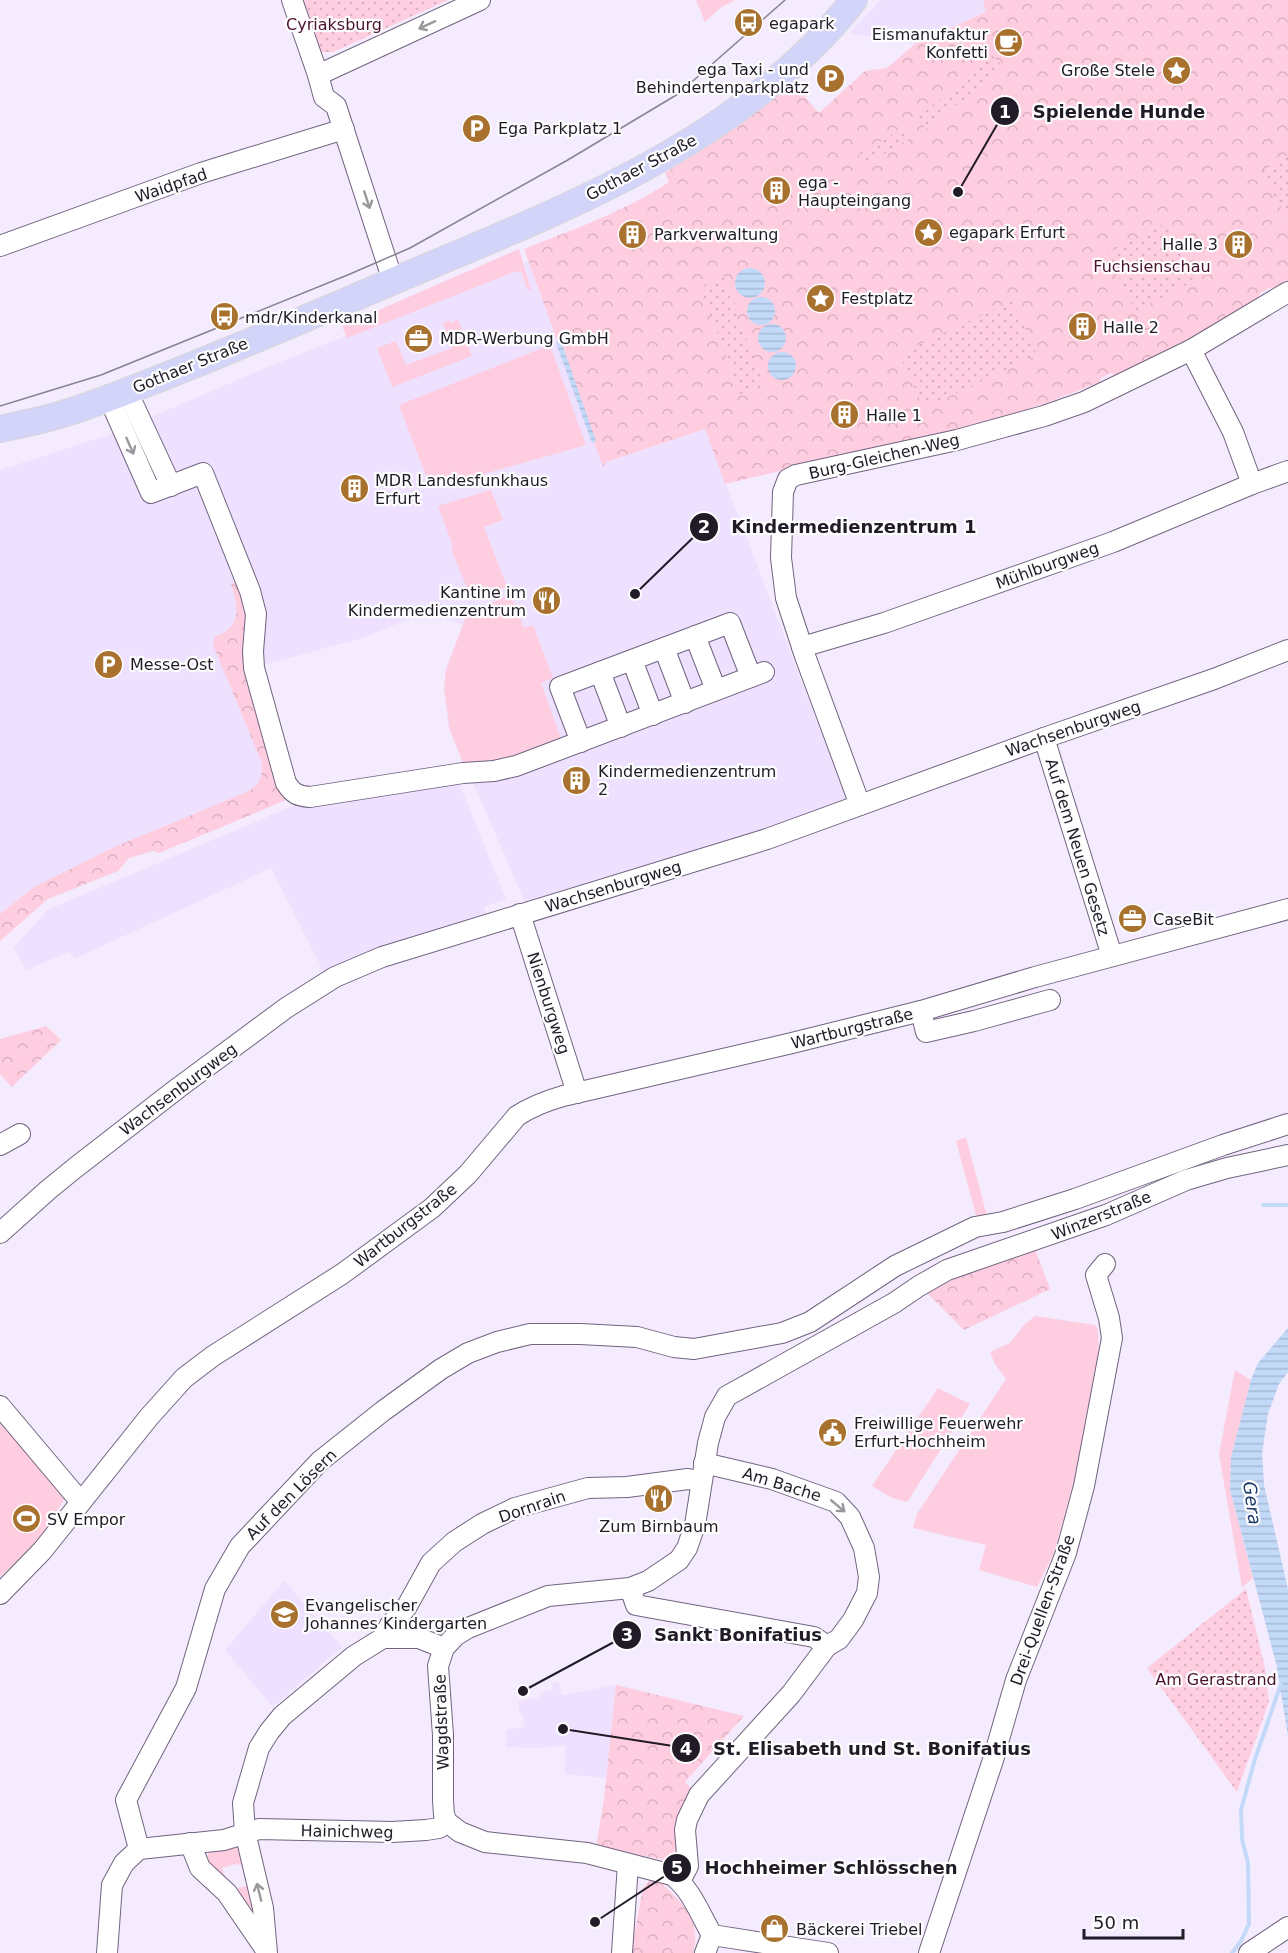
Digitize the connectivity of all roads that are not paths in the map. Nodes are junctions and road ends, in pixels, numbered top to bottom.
1 (292, 0) edge
2 (480, 0) edge
3 (854, 0) edge
4 (318, 75) junction
5 (344, 129) junction
6 (0, 246) edge
7 (393, 281) junction
8 (1288, 292) edge
9 (1191, 350) junction
10 (118, 394) junction
11 (53, 417) junction
12 (0, 429) edge
13 (0, 444) edge
14 (1288, 471) edge
15 (1252, 483) junction
16 (695, 636) junction
17 (802, 647) junction
18 (664, 648) junction
19 (1288, 651) edge
20 (632, 660) junction
21 (600, 672) junction
22 (716, 690) junction
23 (685, 702) junction
24 (653, 715) junction
25 (621, 727) junction
26 (1044, 738) junction
27 (581, 742) junction
28 (860, 805) junction
29 (1288, 909) edge
30 (520, 914) junction
31 (1112, 956) junction
32 (1050, 1000) dead end
33 (921, 1011) junction
34 (577, 1093) junction
35 (1288, 1124) edge
36 (20, 1134) dead end
37 (0, 1145) edge
38 (1288, 1155) edge
39 (1003, 1222) junction
40 (0, 1233) edge
41 (1105, 1264) dead end
42 (919, 1286) junction
43 (674, 1347) joint
44 (0, 1406) edge
45 (702, 1472) junction
46 (80, 1501) junction
47 (630, 1588) junction
48 (0, 1594) edge
49 (406, 1608) junction
50 (415, 1637) junction
51 (383, 1638) junction
52 (827, 1646) junction
53 (444, 1648) junction
54 (447, 1822) junction
55 (245, 1832) junction
56 (190, 1843) junction
57 (140, 1849) junction
58 (628, 1864) junction
59 (680, 1881) junction
60 (1282, 1931) edge
61 (708, 1944) edge
62 (267, 1951) edge
63 (107, 1953) edge
64 (622, 1953) edge
65 (828, 1953) edge
66 (928, 1953) edge
67 (1249, 1953) edge

1 - 4 street
2 -> 4 street
3 - 7 main road, Gothaer Straße
4 - 5 street
5 - 6 street, Waidpfad
5 -> 7 street
7 - 10 main road, Gothaer Straße
8 - 9 street, Burg-Gleichen-Weg
9 - 15 street
9 - 17 street, Burg-Gleichen-Weg
10 - 11 main road, Gothaer Straße
10 - 27 street
11 - 12 main road, Gothaer Straße
11 - 13 main road, Gothaer Straße
14 - 15 street, Mühlburgweg
15 - 17 street, Mühlburgweg
16 - 18 street
16 - 22 street
16 - 22 street
17 - 28 street, Burg-Gleichen-Weg
18 - 20 street
18 - 23 street
19 - 26 street, Wachsenburgweg
20 - 21 street
20 - 24 street
21 - 25 street
21 - 27 street
22 - 23 street
23 - 24 street
24 - 25 street
25 - 27 street
26 - 28 street, Wachsenburgweg
26 - 31 street, Auf dem Neuen Gesetz
28 - 30 street, Wachsenburgweg
29 - 31 street, Wartburgstraße
30 - 34 street, Nienburgweg
30 - 40 street, Wachsenburgweg
31 - 33 street, Wartburgstraße
32 - 33 street, Wartburgstraße
33 - 34 street, Wartburgstraße
34 - 46 street, Wartburgstraße
35 - 39 street, Winzerstraße
36 - 37 street
38 - 42 street, Winzerstraße
39 - 42 street, Winzerstraße
39 - 43 street, Winzerstraße
41 - 66 street, Drei-Quellen-Straße
42 - 45 street, Winzerstraße
43 - 57 street, Auf den Lösern
44 - 46 street
45 - 47 street
45 - 49 street, Dornrain
45 -> 52 street, Am Bache
46 - 48 street, Wartburgstraße
47 - 52 street
47 - 53 street
49 - 50 street
49 - 51 street, Dornrain
50 - 51 street
50 - 53 street
51 - 55 street, Dornrain
52 - 59 street, Am Bache
53 - 54 street, Wagdstraße
54 - 55 street, Hainichweg
54 - 58 street
55 - 56 street, Hainichweg
62 -> 55 street, Dornrain
56 - 57 street, Hainichweg
56 - 62 street
57 - 63 street
58 - 59 street
58 - 64 street
59 - 61 street
60 - 67 street
61 - 65 street

